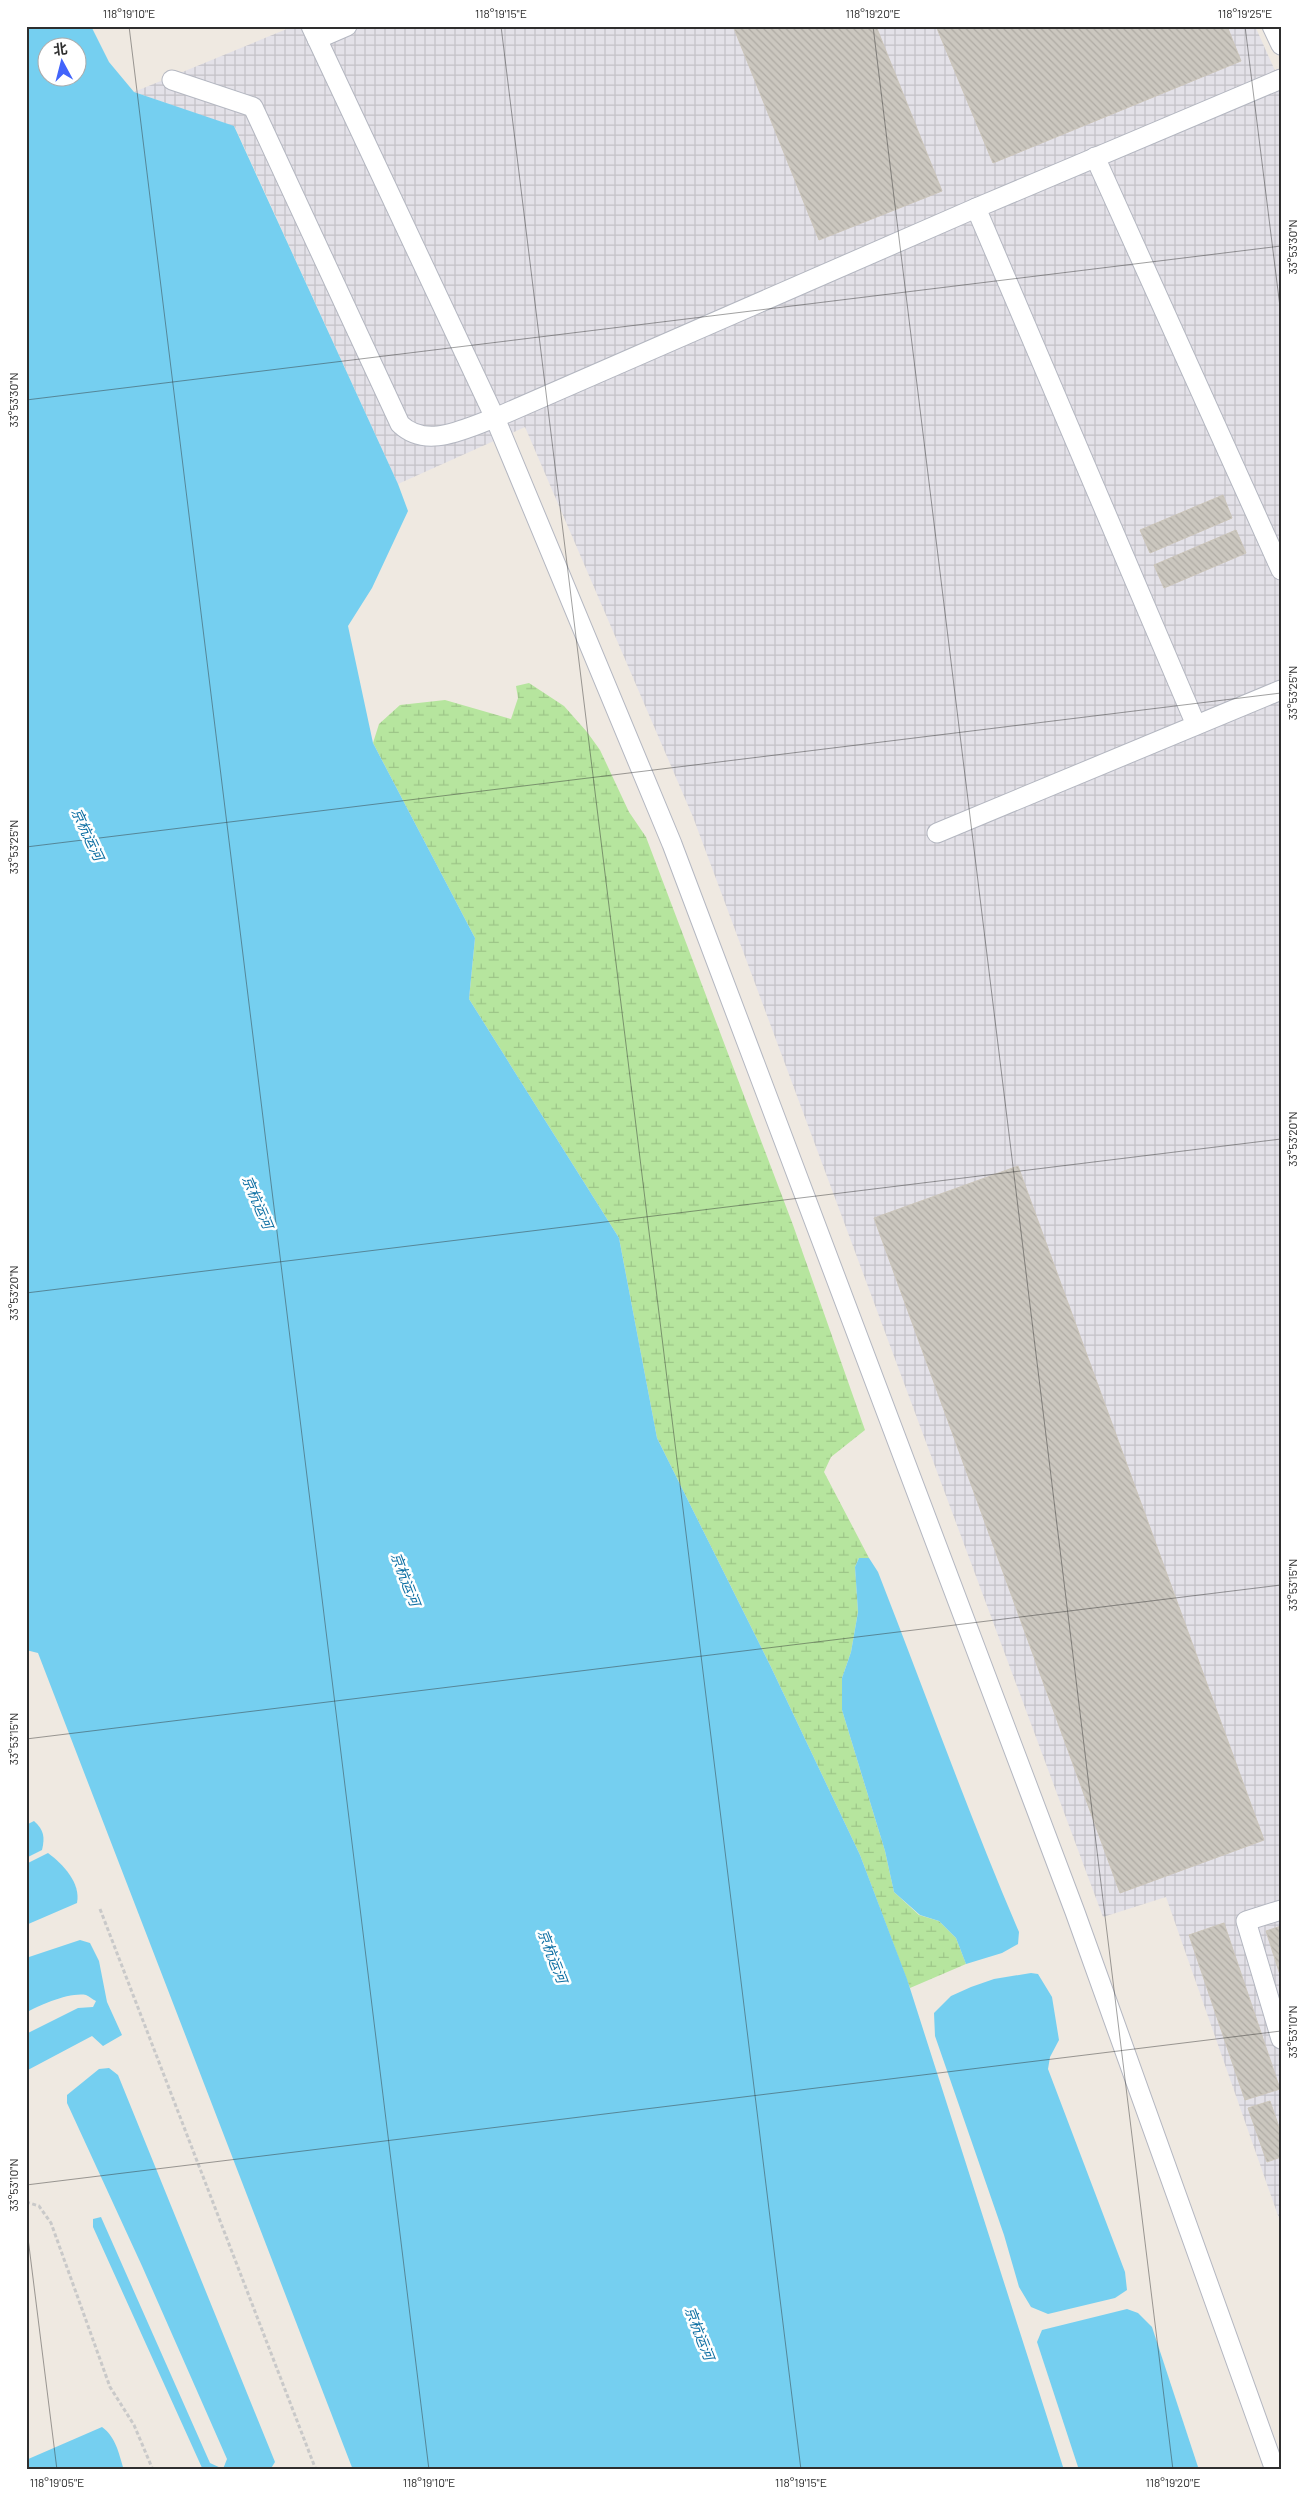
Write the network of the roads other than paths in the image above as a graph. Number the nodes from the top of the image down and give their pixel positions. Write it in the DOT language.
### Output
graph roads {
  1 [pos="347,26"];
  2 [pos="1272,26"];
  3 [pos="314,33"];
  4 [pos="1281,45"];
  5 [pos="1281,79"];
  6 [pos="172,80"];
  7 [pos="1096,157"];
  8 [pos="976,208"];
  9 [pos="495,418"];
  10 [pos="1281,570"];
  11 [pos="1281,690"];
  12 [pos="1196,725"];
  13 [pos="937,832"];
  14 [pos="1281,1910"];
  15 [pos="1281,2039"];
  16 [pos="1275,2470"];
  1 -- 3 [label="street"];
  2 -- 4 [label="street"];
  3 -- 9 [label="street"];
  5 -- 7 [label="street"];
  6 -- 9 [label="street"];
  7 -- 8 [label="street"];
  7 -- 10 [label="street"];
  8 -- 9 [label="street"];
  8 -- 12 [label="street"];
  9 -- 16 [label="street"];
  11 -- 12 [label="street"];
  12 -- 13 [label="street"];
  14 -- 15 [label="street"];
}
